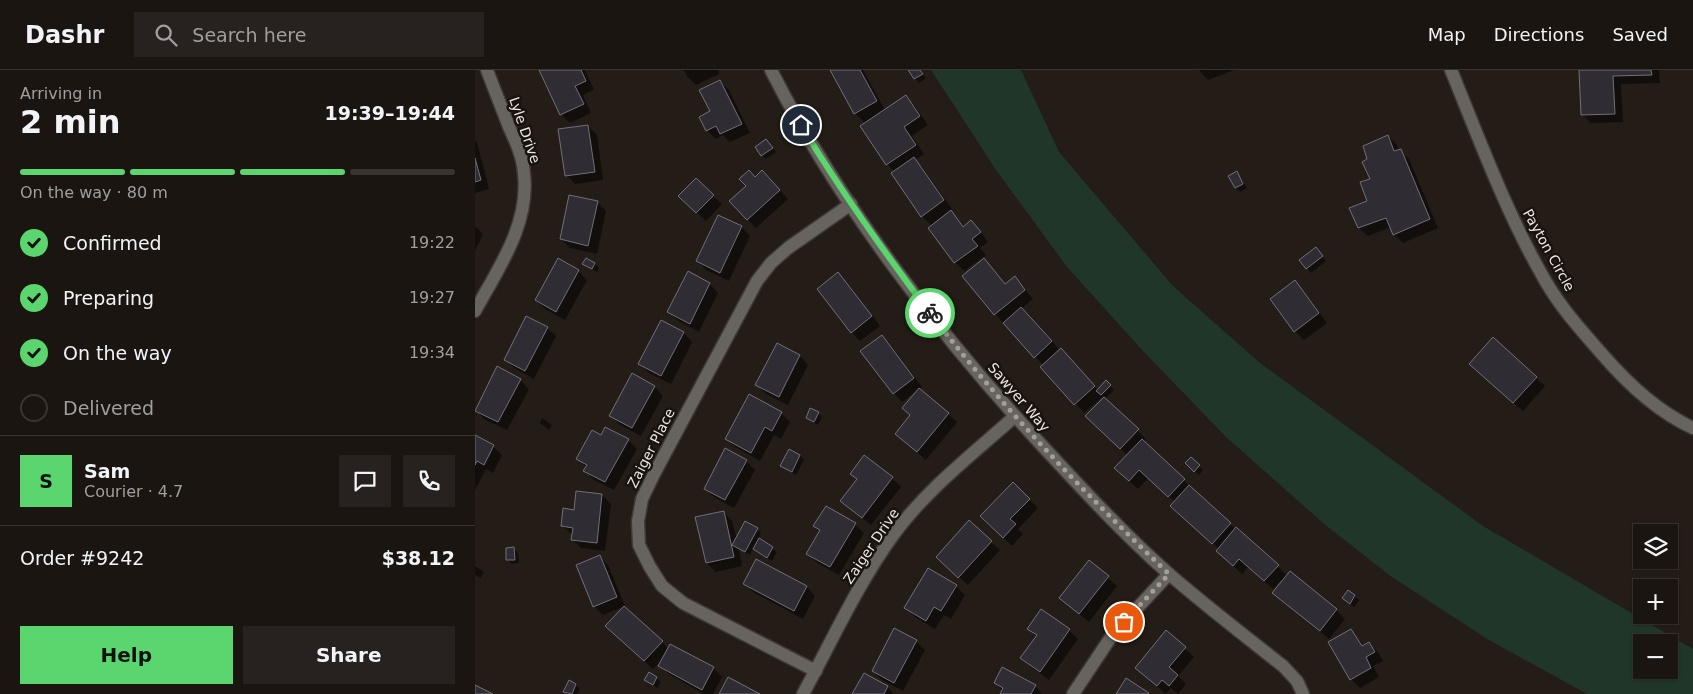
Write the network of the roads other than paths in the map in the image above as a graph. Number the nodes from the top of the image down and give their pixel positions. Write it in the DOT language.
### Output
graph roads {
  1 [pos="487,70"];
  2 [pos="771,70"];
  3 [pos="1451,70"];
  4 [pos="851,204"];
  5 [pos="475,311"];
  6 [pos="1014,417"];
  7 [pos="1693,428"];
  8 [pos="1169,574"];
  9 [pos="816,671"];
  10 [pos="803,694"];
  11 [pos="1073,694"];
  12 [pos="1303,694"];
  1 -- 5 [label="street, Lyle Drive"];
  2 -- 4 [label="street, Sawyer Way"];
  3 -- 7 [label="street, Payton Circle"];
  4 -- 6 [label="street, Sawyer Way"];
  4 -- 9 [label="street, Zaiger Place"];
  6 -- 8 [label="street, Sawyer Way"];
  6 -- 9 [label="street, Zaiger Drive"];
  8 -- 11 [label="street"];
  8 -- 12 [label="street, Sawyer Way"];
  9 -- 10 [label="street, Zaiger Drive"];
}
